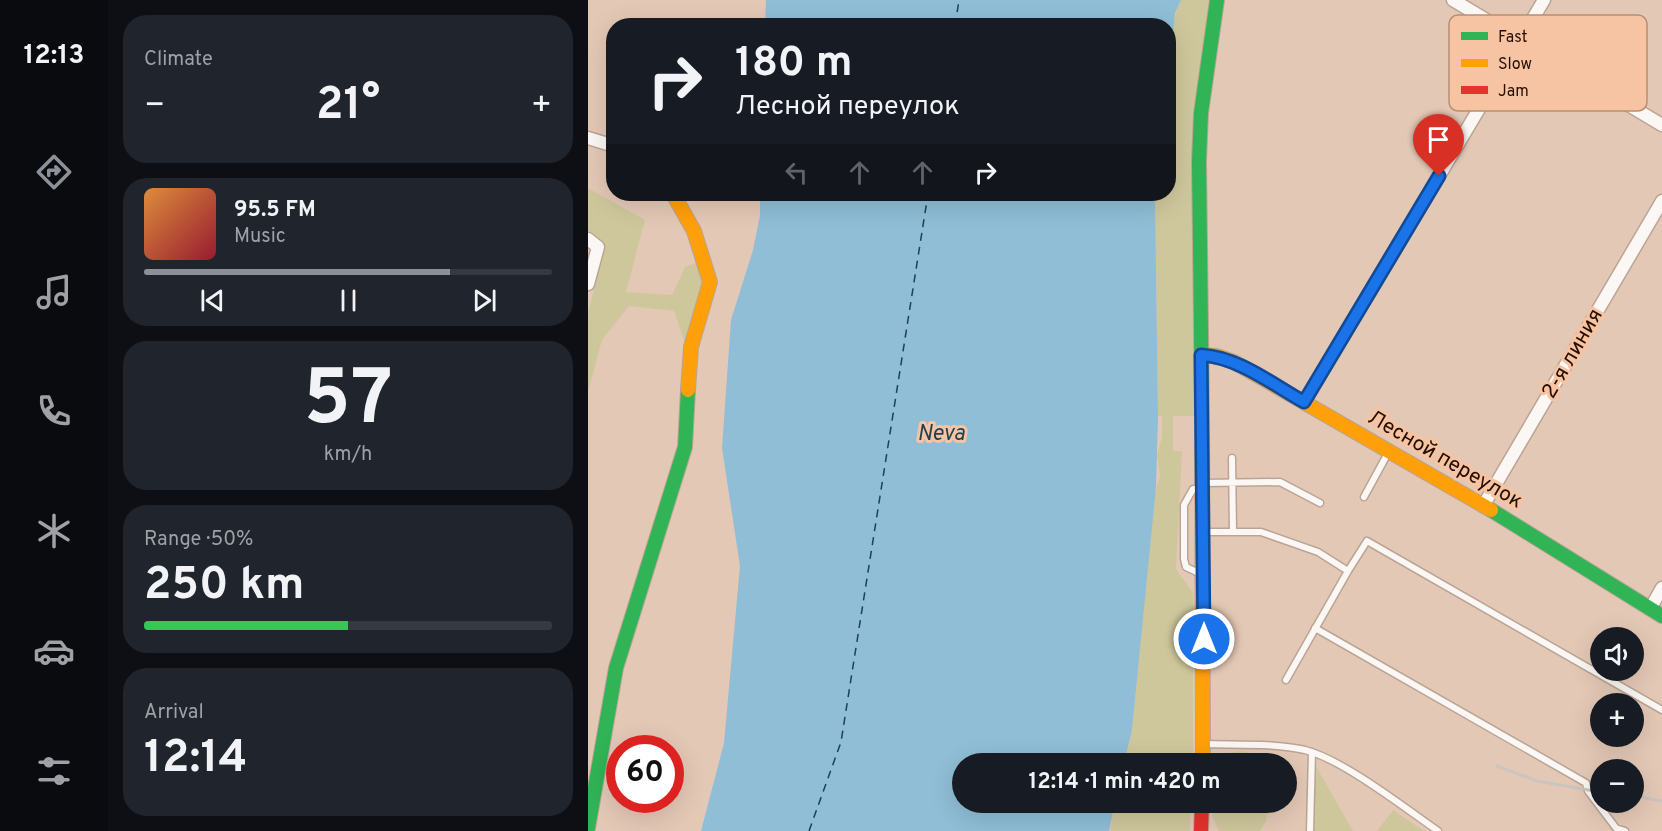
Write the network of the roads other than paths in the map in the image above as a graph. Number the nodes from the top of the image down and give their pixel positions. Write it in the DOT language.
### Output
graph roads {
  1 [pos="1217,0"];
  2 [pos="1454,0"];
  3 [pos="1544,0"];
  4 [pos="1479,15"];
  5 [pos="1535,15"];
  6 [pos="1478,111"];
  7 [pos="1639,111"];
  8 [pos="1662,125"];
  9 [pos="589,141"];
  10 [pos="606,144"];
  11 [pos="677,201"];
  12 [pos="1662,201"];
  13 [pos="588,239"];
  14 [pos="588,284"];
  15 [pos="1201,355"];
  16 [pos="1304,402"];
  17 [pos="1389,451"];
  18 [pos="1232,458"];
  19 [pos="1232,482"];
  20 [pos="1203,486"];
  21 [pos="1364,497"];
  22 [pos="1320,503"];
  23 [pos="1483,506"];
  24 [pos="1233,531"];
  25 [pos="1204,532"];
  26 [pos="1348,571"];
  27 [pos="1204,575"];
  28 [pos="1662,588"];
  29 [pos="1650,609"];
  30 [pos="1662,616"];
  31 [pos="1315,628"];
  32 [pos="1286,680"];
  33 [pos="1662,710"];
  34 [pos="1204,744"];
  35 [pos="1312,752"];
  36 [pos="1204,753"];
  37 [pos="1202,813"];
  38 [pos="588,828"];
  39 [pos="1201,831"];
  40 [pos="1310,831"];
  41 [pos="1438,831"];
  42 [pos="1625,831"];
  1 -- 15 [label="street"];
  2 -- 4 [label="street"];
  3 -- 5 [label="street"];
  6 -- 16 [label="street"];
  7 -- 8 [label="street"];
  9 -- 10 [label="street"];
  11 -- 38 [label="street"];
  12 -- 23 [label="street, 2-я линия"];
  13 -- 14 [label="street"];
  15 -- 16 [label="street, Лесной переулок"];
  15 -- 20 [label="street"];
  16 -- 17 [label="street, Лесной переулок"];
  17 -- 21 [label="lane"];
  17 -- 23 [label="street, Лесной переулок"];
  18 -- 19 [label="lane"];
  19 -- 20 [label="lane"];
  19 -- 22 [label="lane"];
  19 -- 24 [label="lane"];
  20 -- 25 [label="street"];
  20 -- 27 [label="lane"];
  23 -- 29 [label="street, Лесной переулок"];
  24 -- 25 [label="lane"];
  24 -- 26 [label="lane"];
  25 -- 27 [label="street"];
  26 -- 31 [label="lane"];
  26 -- 33 [label="lane"];
  27 -- 34 [label="street"];
  28 -- 29 [label="street"];
  29 -- 30 [label="street, Лесной переулок"];
  31 -- 32 [label="lane"];
  31 -- 42 [label="lane"];
  34 -- 35 [label="lane"];
  34 -- 36 [label="street"];
  35 -- 40 [label="lane"];
  35 -- 41 [label="lane"];
  37 -- 39 [label="street"];
}
